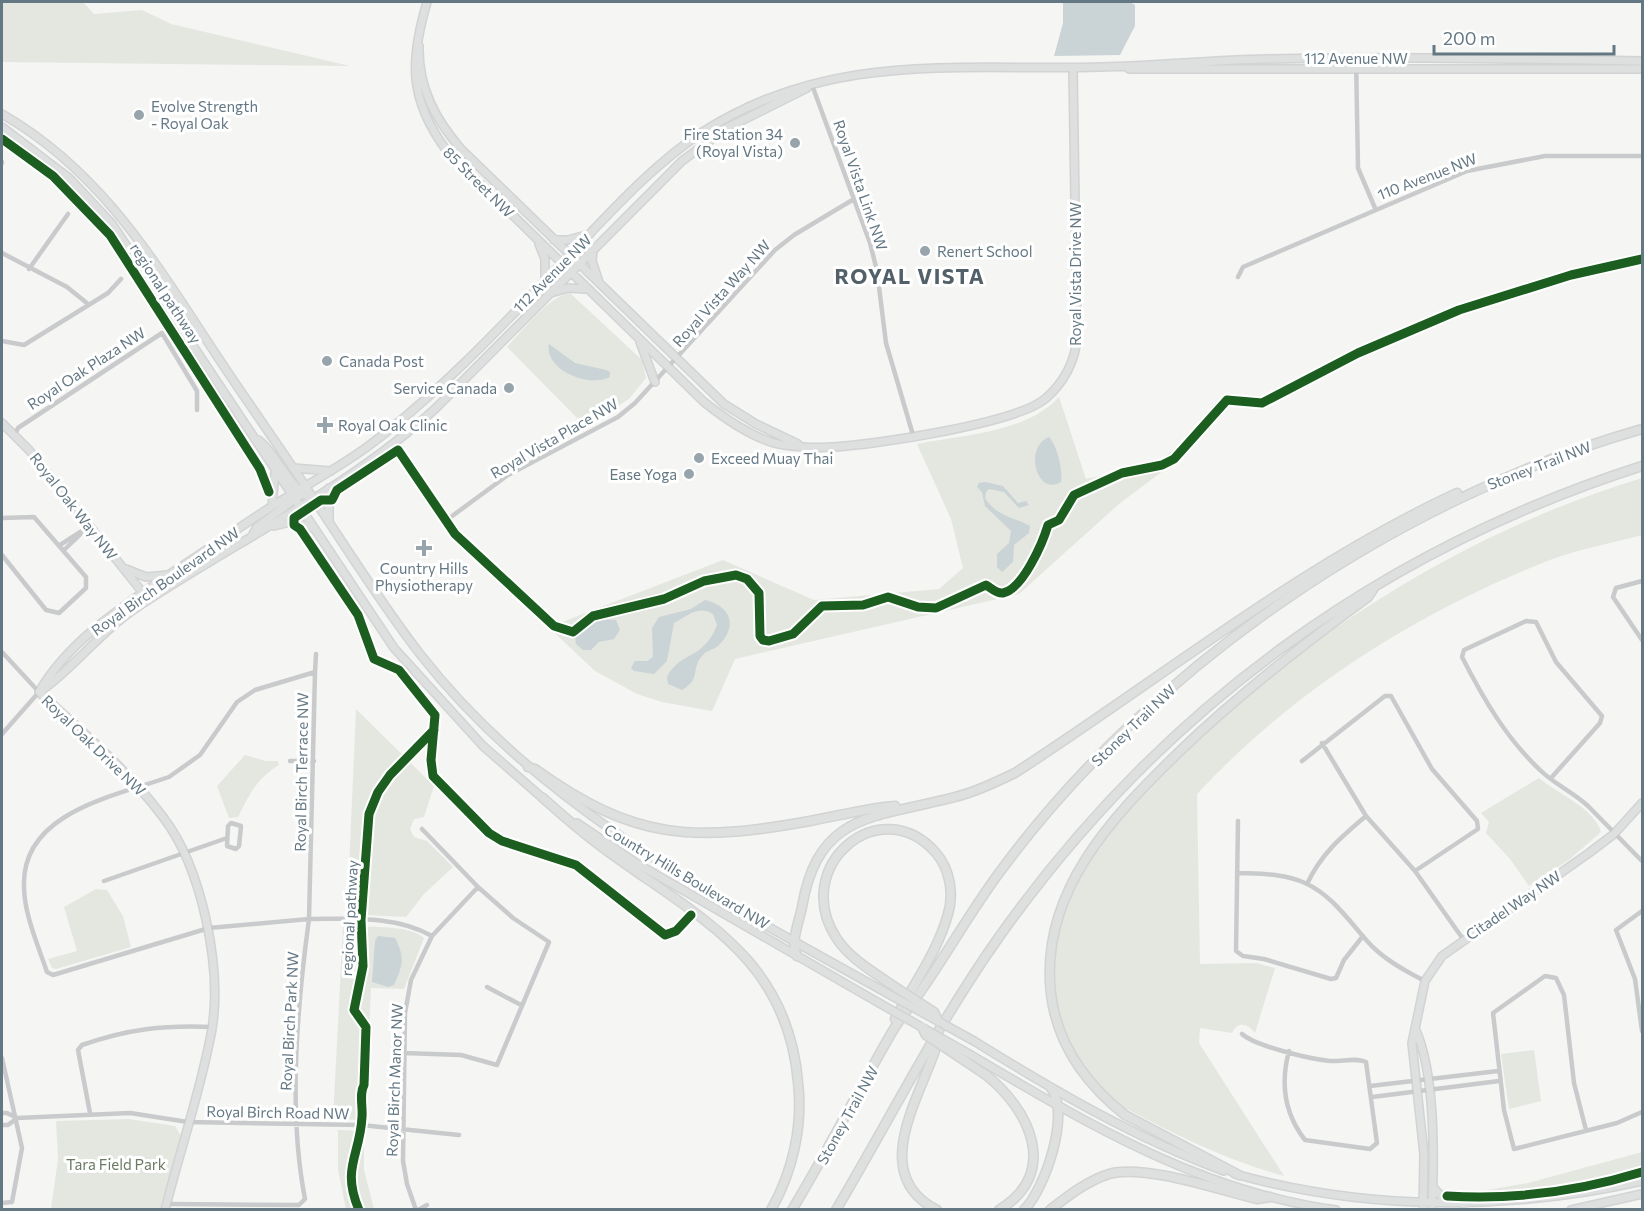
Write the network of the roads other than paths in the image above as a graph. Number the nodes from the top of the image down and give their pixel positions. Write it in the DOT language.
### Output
graph roads {
  1 [pos="427,2"];
  2 [pos="423,16"];
  3 [pos="1356,58"];
  4 [pos="1642,61"];
  5 [pos="1073,68"];
  6 [pos="1105,68"];
  7 [pos="1642,69"];
  8 [pos="1356,70"];
  9 [pos="813,85"];
  10 [pos="2,114"];
  11 [pos="2,127"];
  12 [pos="1642,156"];
  13 [pos="854,199"];
  14 [pos="1375,208"];
  15 [pos="68,214"];
  16 [pos="590,234"];
  17 [pos="554,240"];
  18 [pos="538,242"];
  19 [pos="593,248"];
  20 [pos="2,253"];
  21 [pos="570,255"];
  22 [pos="561,263"];
  23 [pos="579,263"];
  24 [pos="29,269"];
  25 [pos="570,272"];
  26 [pos="1238,277"];
  27 [pos="121,279"];
  28 [pos="544,279"];
  29 [pos="600,284"];
  30 [pos="587,289"];
  31 [pos="546,296"];
  32 [pos="88,304"];
  33 [pos="639,340"];
  34 [pos="2,341"];
  35 [pos="677,360"];
  36 [pos="668,368"];
  37 [pos="655,382"];
  38 [pos="197,410"];
  39 [pos="2,423"];
  40 [pos="1642,429"];
  41 [pos="15,434"];
  42 [pos="913,435"];
  43 [pos="256,439"];
  44 [pos="801,445"];
  45 [pos="1642,466"];
  46 [pos="293,468"];
  47 [pos="331,471"];
  48 [pos="275,472"];
  49 [pos="1514,472"];
  50 [pos="328,488"];
  51 [pos="303,490"];
  52 [pos="313,498"];
  53 [pos="295,501"];
  54 [pos="272,506"];
  55 [pos="2,518"];
  56 [pos="329,522"];
  57 [pos="444,522"];
  58 [pos="88,526"];
  59 [pos="313,529"];
  60 [pos="261,531"];
  61 [pos="251,537"];
  62 [pos="60,545"];
  63 [pos="64,550"];
  64 [pos="2,555"];
  65 [pos="121,566"];
  66 [pos="170,575"];
  67 [pos="1642,581"];
  68 [pos="1377,584"];
  69 [pos="143,593"];
  70 [pos="1642,640"];
  71 [pos="2,652"];
  72 [pos="316,654"];
  73 [pos="315,672"];
  74 [pos="39,692"];
  75 [pos="2,734"];
  76 [pos="1322,742"];
  77 [pos="290,761"];
  78 [pos="314,761"];
  79 [pos="1302,761"];
  80 [pos="528,767"];
  81 [pos="1551,778"];
  82 [pos="140,787"];
  83 [pos="543,798"];
  84 [pos="1642,803"];
  85 [pos="911,807"];
  86 [pos="1366,816"];
  87 [pos="1238,821"];
  88 [pos="422,829"];
  89 [pos="1614,834"];
  90 [pos="228,838"];
  91 [pos="183,852"];
  92 [pos="1642,861"];
  93 [pos="1415,871"];
  94 [pos="1237,873"];
  95 [pos="104,880"];
  96 [pos="1307,884"];
  97 [pos="478,887"];
  98 [pos="1642,911"];
  99 [pos="309,919"];
  100 [pos="209,928"];
  101 [pos="432,936"];
  102 [pos="1363,936"];
  103 [pos="1463,939"];
  104 [pos="794,941"];
  105 [pos="797,956"];
  106 [pos="1425,981"];
  107 [pos="487,987"];
  108 [pos="887,988"];
  109 [pos="1641,1001"];
  110 [pos="521,1005"];
  111 [pos="940,1024"];
  112 [pos="212,1027"];
  113 [pos="922,1027"];
  114 [pos="1415,1028"];
  115 [pos="894,1030"];
  116 [pos="1642,1031"];
  117 [pos="1242,1034"];
  118 [pos="1289,1051"];
  119 [pos="404,1053"];
  120 [pos="2,1058"];
  121 [pos="1498,1071"];
  122 [pos="1427,1079"];
  123 [pos="1415,1080"];
  124 [pos="1499,1081"];
  125 [pos="1370,1086"];
  126 [pos="1051,1088"];
  127 [pos="1428,1090"];
  128 [pos="1417,1091"];
  129 [pos="1372,1097"];
  130 [pos="1058,1106"];
  131 [pos="1642,1112"];
  132 [pos="2,1113"];
  133 [pos="90,1113"];
  134 [pos="16,1118"];
  135 [pos="189,1122"];
  136 [pos="298,1124"];
  137 [pos="2,1125"];
  138 [pos="403,1127"];
  139 [pos="1586,1130"];
  140 [pos="459,1135"];
  141 [pos="1239,1175"];
  142 [pos="1642,1181"];
  143 [pos="1433,1187"];
  144 [pos="1642,1194"];
  145 [pos="1270,1197"];
  146 [pos="2,1203"];
  147 [pos="427,1205"];
  148 [pos="1475,1206"];
  149 [pos="166,1207"];
  150 [pos="1423,1207"];
  151 [pos="1432,1208"];
  152 [pos="417,1209"];
  153 [pos="771,1209"];
  154 [pos="792,1209"];
  155 [pos="836,1209"];
  156 [pos="937,1209"];
  157 [pos="999,1209"];
  158 [pos="1024,1209"];
  159 [pos="1050,1209"];
  160 [pos="1336,1209"];
  161 [pos="1571,1209"];
  1 -- 2 [label="street, 85 Street NW"];
  2 -- 17 [label="street, 85 Street NW"];
  2 -- 18 [label="street, 85 Street NW"];
  3 -- 4 [label="street, 112 Avenue NW"];
  3 -- 6 [label="street, 112 Avenue NW"];
  3 -- 8 [label="street"];
  5 -- 6 [label="street, 112 Avenue NW"];
  5 -- 9 [label="street, 112 Avenue NW"];
  5 -- 42 [label="street, Royal Vista Drive NW"];
  6 -- 8 [label="street, 112 Avenue NW"];
  7 -- 8 [label="street, 112 Avenue NW"];
  8 -- 14 [label="street"];
  9 -- 13 [label="street, Royal Vista Link NW"];
  9 -- 16 [label="street, 112 Avenue NW"];
  9 -- 19 [label="street, 112 Avenue NW"];
  10 -- 46 [label="street, Country Hills Boulevard NW"];
  11 -- 43 [label="street, Country Hills Boulevard NW"];
  12 -- 14 [label="street, 110 Avenue NW"];
  13 -- 35 [label="street, Royal Vista Way NW"];
  13 -- 42 [label="street, Royal Vista Link NW"];
  14 -- 26 [label="street, 110 Avenue NW"];
  15 -- 24 [label="street"];
  16 -- 17 [label="street"];
  16 -- 21 [label="street, 112 Avenue NW"];
  17 -- 21 [label="street, 85 Street NW"];
  18 -- 22 [label="street, 85 Street NW"];
  18 -- 28 [label="street"];
  19 -- 23 [label="street, 112 Avenue NW"];
  19 -- 29 [label="street"];
  20 -- 24 [label="street"];
  21 -- 22 [label="street, 112 Avenue NW"];
  21 -- 23 [label="street, Royal Vista Drive NW"];
  22 -- 25 [label="street, Royal Vista Drive NW"];
  22 -- 28 [label="street, 112 Avenue NW"];
  23 -- 25 [label="street, 112 Avenue NW"];
  23 -- 29 [label="street, Royal Vista Drive NW"];
  24 -- 32 [label="street"];
  25 -- 30 [label="street, Royal Vista Drive NW"];
  25 -- 31 [label="street, 112 Avenue NW"];
  27 -- 32 [label="street"];
  28 -- 47 [label="street, 112 Avenue NW"];
  29 -- 35 [label="street, Royal Vista Drive NW"];
  30 -- 31 [label="street"];
  30 -- 33 [label="street, Royal Vista Drive NW"];
  31 -- 50 [label="street, 112 Avenue NW"];
  32 -- 34 [label="street"];
  33 -- 36 [label="street, Royal Vista Drive NW"];
  33 -- 37 [label="street"];
  35 -- 36 [label="street, Royal Vista Way NW"];
  35 -- 44 [label="street, Royal Vista Drive NW"];
  36 -- 37 [label="street, Royal Vista Place NW"];
  36 -- 44 [label="street, Royal Vista Drive NW"];
  37 -- 57 [label="street, Royal Vista Place NW"];
  38 -- 41 [label="street, Royal Oak Plaza NW"];
  39 -- 41 [label="street, Royal Oak Way NW"];
  40 -- 49 [label="highway, Stoney Trail NW"];
  41 -- 58 [label="street, Royal Oak Way NW"];
  42 -- 44 [label="street, Royal Vista Drive NW"];
  43 -- 48 [label="street, Country Hills Boulevard NW"];
  43 -- 51 [label="street"];
  45 -- 68 [label="highway"];
  46 -- 47 [label="street"];
  46 -- 51 [label="street, Country Hills Boulevard NW"];
  47 -- 51 [label="street, 112 Avenue NW"];
  48 -- 53 [label="street, Country Hills Boulevard NW"];
  48 -- 54 [label="street"];
  49 -- 85 [label="highway"];
  49 -- 115 [label="highway, Stoney Trail NW"];
  50 -- 52 [label="street, 112 Avenue NW"];
  50 -- 56 [label="street"];
  51 -- 52 [label="street, Country Hills Boulevard NW"];
  51 -- 53 [label="street, Royal Birch Boulevard NW"];
  52 -- 53 [label="street, Royal Birch Boulevard NW"];
  52 -- 56 [label="street, Country Hills Boulevard NW"];
  53 -- 54 [label="street, Royal Birch Boulevard NW"];
  53 -- 59 [label="street, Country Hills Boulevard NW"];
  53 -- 60 [label="street, Royal Birch Boulevard NW"];
  53 -- 61 [label="street"];
  54 -- 66 [label="street, Royal Birch Boulevard NW"];
  55 -- 62 [label="street"];
  56 -- 80 [label="street, Country Hills Boulevard NW"];
  58 -- 62 [label="street"];
  58 -- 63 [label="street"];
  58 -- 65 [label="street, Royal Oak Way NW"];
  59 -- 60 [label="street"];
  59 -- 83 [label="street, Country Hills Boulevard NW"];
  60 -- 61 [label="street, Royal Birch Boulevard NW"];
  61 -- 74 [label="street, Royal Birch Boulevard NW"];
  62 -- 63 [label="street"];
  63 -- 64 [label="street"];
  65 -- 66 [label="street"];
  65 -- 69 [label="street, Royal Oak Way NW"];
  66 -- 69 [label="street, Royal Birch Boulevard NW"];
  67 -- 70 [label="street"];
  68 -- 111 [label="highway"];
  68 -- 141 [label="highway"];
  69 -- 74 [label="street, Royal Birch Boulevard NW"];
  71 -- 74 [label="street"];
  72 -- 73 [label="street"];
  73 -- 78 [label="street, Royal Birch Terrace NW"];
  73 -- 82 [label="street, Royal Birch Terrace NW"];
  74 -- 75 [label="street, Royal Birch Boulevard NW"];
  74 -- 82 [label="street, Royal Oak Drive NW"];
  76 -- 79 [label="street"];
  76 -- 86 [label="street"];
  76 -- 93 [label="street"];
  77 -- 78 [label="street"];
  78 -- 99 [label="street, Royal Birch Terrace NW"];
  80 -- 85 [label="highway"];
  80 -- 104 [label="street, Country Hills Boulevard NW"];
  81 -- 81 [label="street"];
  81 -- 89 [label="street"];
  82 -- 91 [label="street, Royal Oak Drive NW"];
  82 -- 100 [label="street, Royal Birch Terrace NW"];
  83 -- 105 [label="street, Country Hills Boulevard NW"];
  83 -- 153 [label="highway"];
  84 -- 89 [label="street, Citadel Way NW"];
  85 -- 104 [label="highway"];
  86 -- 93 [label="street"];
  86 -- 96 [label="street"];
  87 -- 94 [label="street"];
  88 -- 97 [label="street"];
  89 -- 92 [label="street"];
  89 -- 103 [label="street, Citadel Way NW"];
  90 -- 90 [label="street"];
  90 -- 91 [label="street"];
  91 -- 95 [label="street"];
  91 -- 100 [label="street, Royal Oak Drive NW"];
  93 -- 103 [label="street"];
  94 -- 96 [label="street"];
  94 -- 102 [label="street"];
  96 -- 102 [label="street"];
  97 -- 101 [label="street, Royal Birch Manor NW"];
  97 -- 110 [label="street"];
  98 -- 109 [label="street"];
  99 -- 100 [label="street"];
  99 -- 101 [label="street"];
  99 -- 136 [label="street, Royal Birch Park NW"];
  100 -- 112 [label="street, Royal Oak Drive NW"];
  101 -- 119 [label="street, Royal Birch Manor NW"];
  102 -- 106 [label="street"];
  103 -- 106 [label="street, Citadel Way NW"];
  104 -- 105 [label="highway"];
  104 -- 108 [label="street, Country Hills Boulevard NW"];
  105 -- 113 [label="street, Country Hills Boulevard NW, bridge"];
  106 -- 114 [label="street, Citadel Way NW"];
  107 -- 110 [label="street"];
  108 -- 111 [label="highway, bridge"];
  108 -- 115 [label="highway"];
  109 -- 116 [label="street"];
  110 -- 119 [label="street"];
  111 -- 126 [label="street, bridge"];
  111 -- 155 [label="highway"];
  111 -- 156 [label="highway"];
  112 -- 133 [label="street"];
  112 -- 135 [label="street, Royal Oak Drive NW"];
  113 -- 130 [label="street, Country Hills Boulevard NW, bridge"];
  113 -- 157 [label="highway, bridge"];
  114 -- 122 [label="street, Citadel Way NW"];
  114 -- 123 [label="street, Citadel Way NW"];
  115 -- 154 [label="highway, Stoney Trail NW"];
  117 -- 118 [label="street"];
  118 -- 125 [label="street"];
  118 -- 129 [label="street"];
  119 -- 138 [label="street, Royal Birch Manor NW"];
  120 -- 134 [label="street"];
  121 -- 122 [label="street"];
  121 -- 124 [label="street"];
  121 -- 139 [label="street"];
  122 -- 123 [label="street"];
  122 -- 127 [label="street, Citadel Way NW"];
  123 -- 125 [label="street"];
  123 -- 128 [label="street, Citadel Way NW"];
  124 -- 127 [label="street"];
  124 -- 139 [label="street"];
  125 -- 129 [label="street"];
  126 -- 130 [label="highway"];
  126 -- 141 [label="street"];
  127 -- 128 [label="street"];
  127 -- 143 [label="street, Citadel Way NW"];
  128 -- 129 [label="street"];
  128 -- 150 [label="street, Citadel Way NW"];
  130 -- 145 [label="street, Country Hills Boulevard NW"];
  130 -- 158 [label="highway"];
  131 -- 139 [label="street"];
  132 -- 134 [label="street"];
  133 -- 134 [label="street, Royal Birch Road NW"];
  133 -- 135 [label="street, Royal Birch Road NW"];
  134 -- 137 [label="street"];
  134 -- 146 [label="street"];
  135 -- 136 [label="street, Royal Birch Road NW"];
  135 -- 149 [label="street, Royal Oak Drive NW"];
  136 -- 138 [label="street, Royal Birch Road NW"];
  136 -- 149 [label="street, Royal Birch Park NW"];
  138 -- 140 [label="street, Royal Birch Road NW"];
  138 -- 152 [label="street, Royal Birch Manor NW"];
  141 -- 150 [label="street"];
  142 -- 148 [label="street"];
  143 -- 148 [label="street"];
  143 -- 151 [label="street, Citadel Way NW"];
  144 -- 161 [label="street"];
  145 -- 159 [label="highway"];
  145 -- 160 [label="street, Country Hills Boulevard NW"];
  147 -- 152 [label="street"];
  148 -- 151 [label="street"];
  150 -- 151 [label="street"];
}
